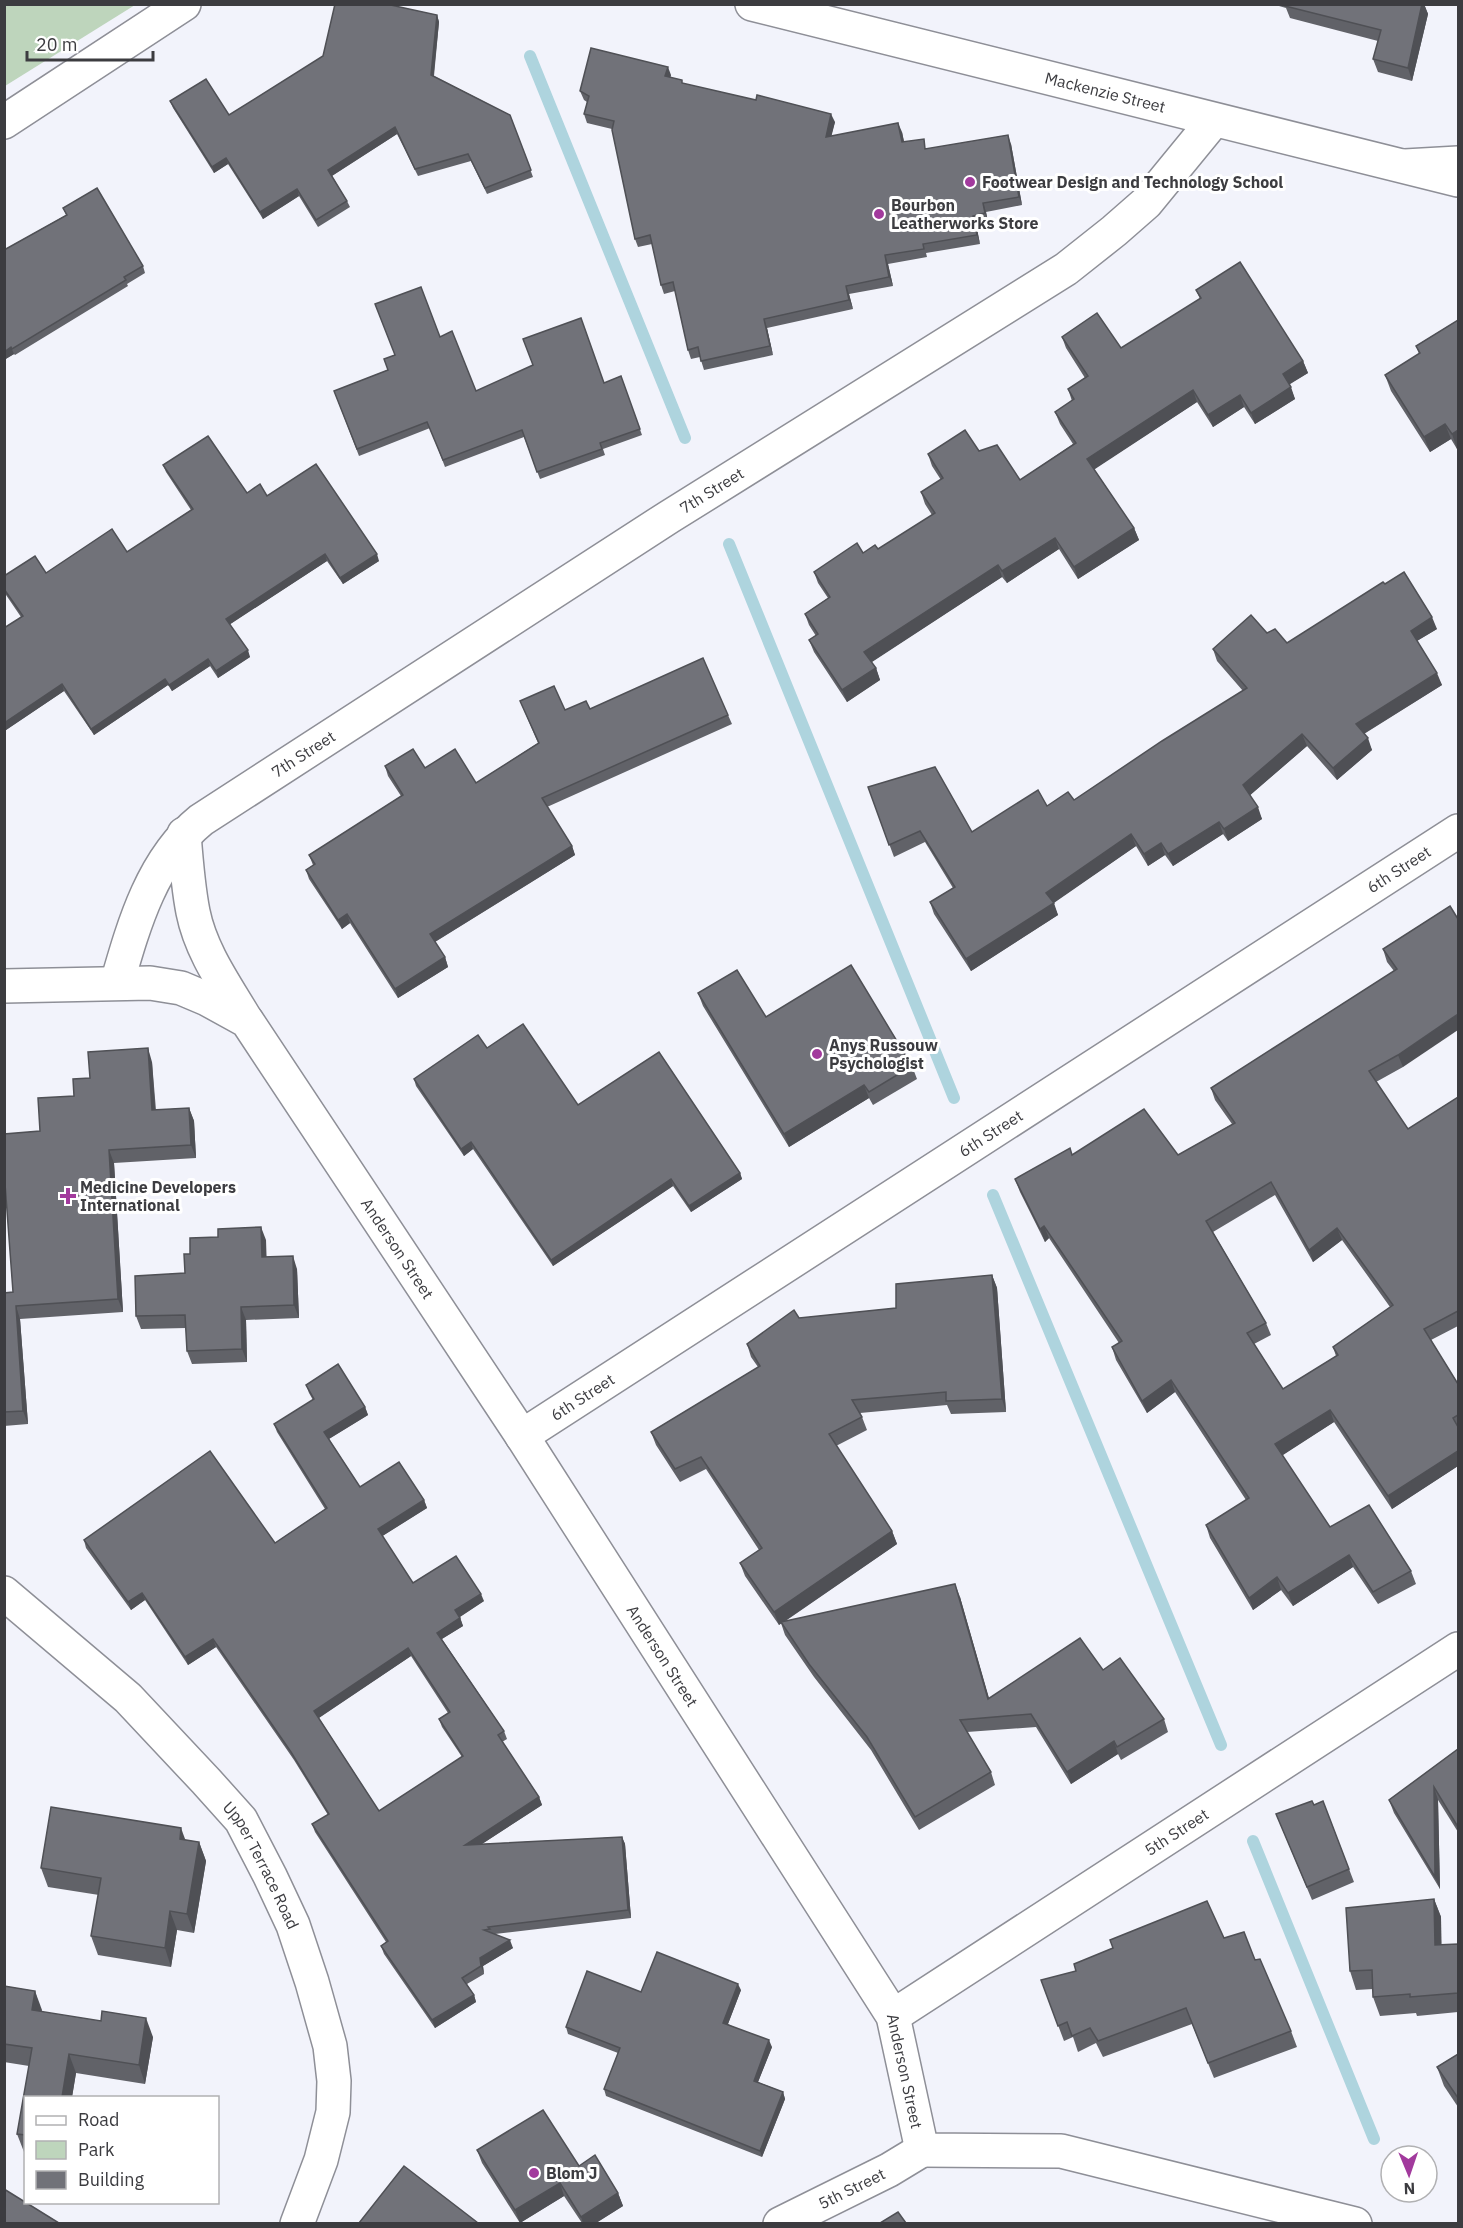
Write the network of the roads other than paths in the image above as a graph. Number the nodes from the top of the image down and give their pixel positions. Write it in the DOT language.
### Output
graph roads {
  1 [pos="184,4"];
  2 [pos="752,4"];
  3 [pos="1214,120"];
  4 [pos="4,122"];
  5 [pos="1458,163"];
  6 [pos="1405,166"];
  7 [pos="1458,180"];
  8 [pos="1458,831"];
  9 [pos="184,834"];
  10 [pos="117,983"];
  11 [pos="4,986"];
  12 [pos="247,1022"];
  13 [pos="522,1436"];
  14 [pos="4,1593"];
  15 [pos="1458,1649"];
  16 [pos="893,2016"];
  17 [pos="922,2150"];
  18 [pos="297,2223"];
  19 [pos="780,2223"];
  20 [pos="1355,2223"];
  1 -- 4 [label="street"];
  2 -- 3 [label="street, Mackenzie Street"];
  3 -- 6 [label="street, Mackenzie Street"];
  3 -- 9 [label="street, 7th Street"];
  5 -- 6 [label="street"];
  6 -- 7 [label="street, Mackenzie Street"];
  8 -- 13 [label="street, 6th Street"];
  9 -- 10 [label="street, 7th Street"];
  9 -- 12 [label="street"];
  10 -- 11 [label="street, Anderson Street"];
  10 -- 12 [label="street, Anderson Street"];
  12 -- 13 [label="street, Anderson Street"];
  13 -- 16 [label="street, Anderson Street"];
  14 -- 18 [label="street, Upper Terrace Road"];
  15 -- 16 [label="street, 5th Street"];
  16 -- 17 [label="street, Anderson Street"];
  17 -- 19 [label="street, 5th Street"];
  17 -- 20 [label="street, Anderson Street"];
}
